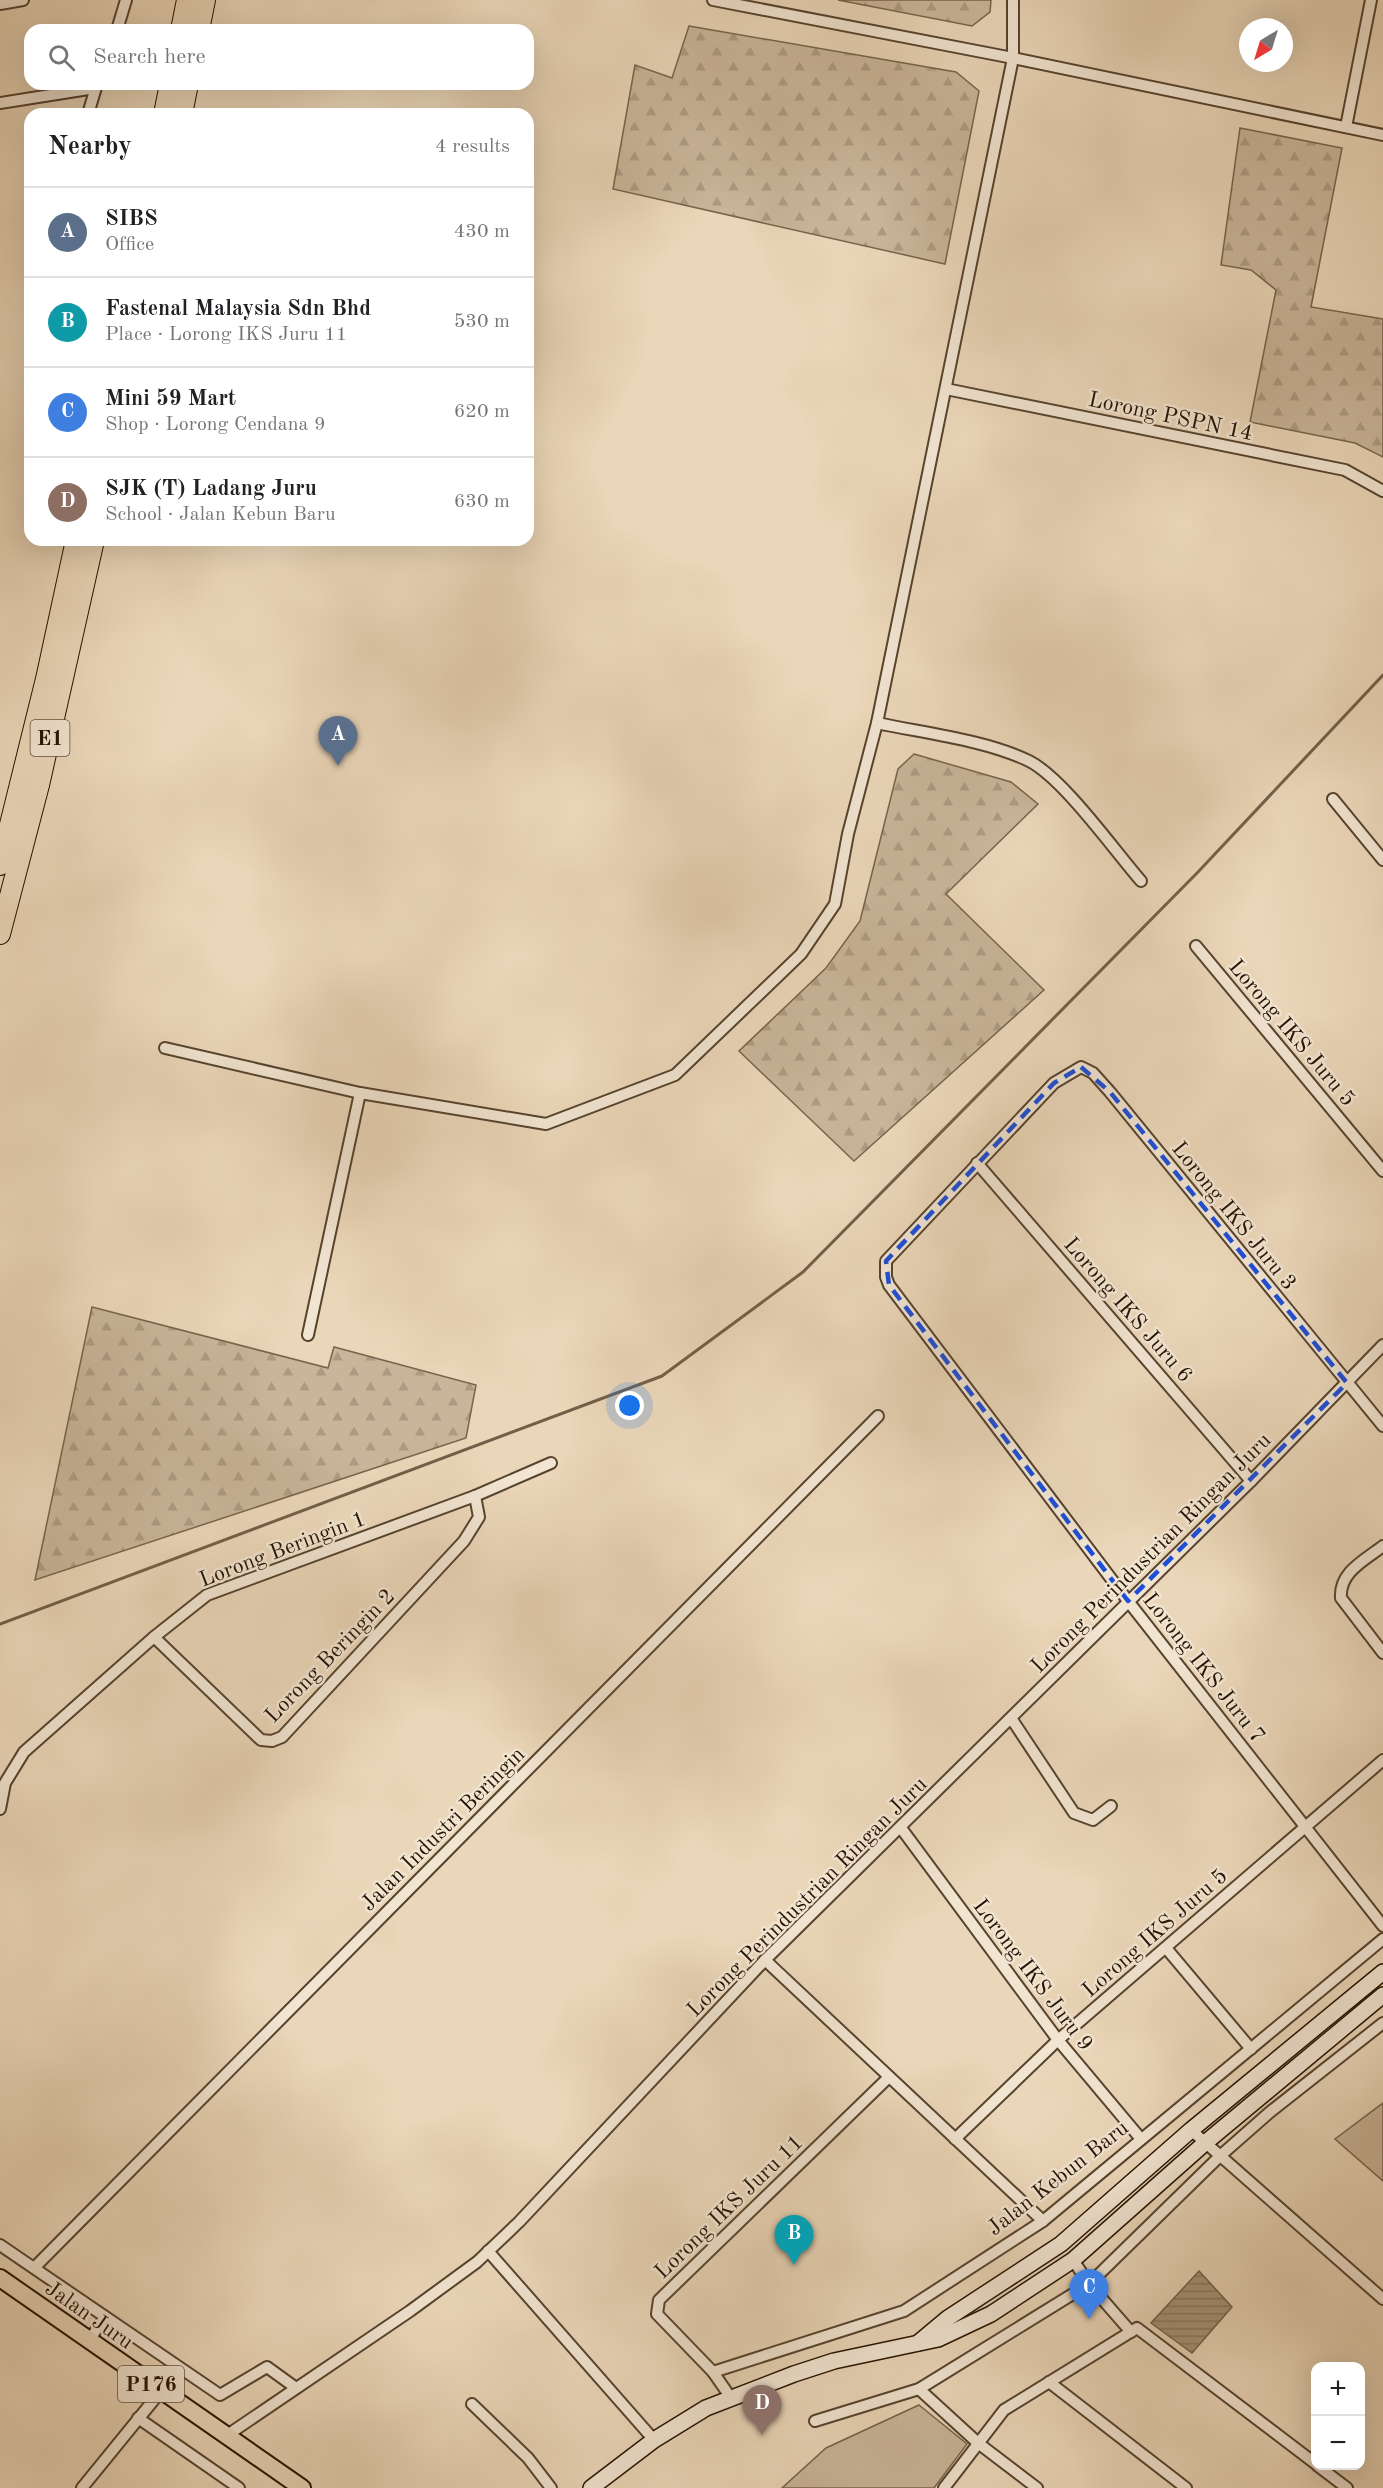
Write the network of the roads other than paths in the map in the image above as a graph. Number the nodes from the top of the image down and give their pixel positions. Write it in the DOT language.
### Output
graph roads {
  1 [pos="23,0"];
  2 [pos="126,0"];
  3 [pos="187,0"];
  4 [pos="205,0"];
  5 [pos="713,0"];
  6 [pos="1013,0"];
  7 [pos="1371,0"];
  8 [pos="0,4"];
  9 [pos="119,24"];
  10 [pos="182,24"];
  11 [pos="199,24"];
  12 [pos="1013,58"];
  13 [pos="73,90"];
  14 [pos="95,90"];
  15 [pos="169,90"];
  16 [pos="187,90"];
  17 [pos="0,103"];
  18 [pos="90,108"];
  19 [pos="165,108"];
  20 [pos="183,108"];
  21 [pos="1346,128"];
  22 [pos="1383,135"];
  23 [pos="946,389"];
  24 [pos="1383,491"];
  25 [pos="75,546"];
  26 [pos="93,546"];
  27 [pos="878,723"];
  28 [pos="1333,799"];
  29 [pos="1383,860"];
  30 [pos="0,865"];
  31 [pos="1141,881"];
  32 [pos="0,934"];
  33 [pos="1196,946"];
  34 [pos="165,1048"];
  35 [pos="360,1093"];
  36 [pos="977,1163"];
  37 [pos="1383,1171"];
  38 [pos="308,1335"];
  39 [pos="1383,1346"];
  40 [pos="1347,1383"];
  41 [pos="878,1416"];
  42 [pos="1383,1426"];
  43 [pos="551,1463"];
  44 [pos="1251,1481"];
  45 [pos="475,1496"];
  46 [pos="1383,1546"];
  47 [pos="1128,1601"];
  48 [pos="154,1637"];
  49 [pos="1383,1653"];
  50 [pos="1011,1718"];
  51 [pos="1383,1760"];
  52 [pos="1111,1806"];
  53 [pos="0,1809"];
  54 [pos="1305,1825"];
  55 [pos="901,1828"];
  56 [pos="1383,1926"];
  57 [pos="1383,1939"];
  58 [pos="1166,1948"];
  59 [pos="765,1960"];
  60 [pos="1383,1972"];
  61 [pos="1383,1995"];
  62 [pos="1383,2023"];
  63 [pos="1058,2040"];
  64 [pos="1251,2049"];
  65 [pos="889,2077"];
  66 [pos="1191,2130"];
  67 [pos="955,2139"];
  68 [pos="1141,2139"];
  69 [pos="1205,2143"];
  70 [pos="1220,2156"];
  71 [pos="1043,2222"];
  72 [pos="0,2245"];
  73 [pos="488,2251"];
  74 [pos="1073,2260"];
  75 [pos="34,2268"];
  76 [pos="0,2278"];
  77 [pos="1089,2284"];
  78 [pos="1383,2299"];
  79 [pos="105,2317"];
  80 [pos="1134,2330"];
  81 [pos="88,2342"];
  82 [pos="918,2343"];
  83 [pos="713,2372"];
  84 [pos="1049,2382"];
  85 [pos="296,2388"];
  86 [pos="919,2389"];
  87 [pos="161,2391"];
  88 [pos="731,2398"];
  89 [pos="472,2404"];
  90 [pos="138,2418"];
  91 [pos="815,2421"];
  92 [pos="226,2436"];
  93 [pos="654,2440"];
  94 [pos="978,2443"];
  95 [pos="1311,2461"];
  96 [pos="1323,2470"];
  97 [pos="82,2488"];
  98 [pos="239,2488"];
  99 [pos="302,2488"];
  100 [pos="551,2488"];
  101 [pos="591,2488"];
  102 [pos="944,2488"];
  103 [pos="1037,2488"];
  104 [pos="1186,2488"];
  105 [pos="1347,2488"];
  1 -- 8 [label="street"];
  2 -- 9 [label="street"];
  3 -- 10 [label="highway"];
  4 -- 11 [label="highway"];
  5 -- 12 [label="street"];
  6 -- 12 [label="street"];
  7 -- 21 [label="street"];
  12 -- 21 [label="street"];
  12 -- 23 [label="street"];
  13 -- 17 [label="street"];
  14 -- 18 [label="street"];
  15 -- 19 [label="highway"];
  16 -- 20 [label="highway"];
  21 -- 22 [label="street"];
  23 -- 24 [label="street, Lorong PSPN 14"];
  23 -- 27 [label="street"];
  25 -- 30 [label="highway, E1"];
  26 -- 32 [label="highway, E1"];
  27 -- 31 [label="street"];
  27 -- 35 [label="street"];
  28 -- 29 [label="street"];
  33 -- 37 [label="street, Lorong IKS Juru 5"];
  34 -- 35 [label="street"];
  35 -- 38 [label="street"];
  36 -- 40 [label="street, Lorong IKS Juru 3"];
  36 -- 44 [label="street, Lorong IKS Juru 6"];
  36 -- 47 [label="street, Lorong IKS Juru 7"];
  39 -- 40 [label="street, Lorong Perindustrian Ringan Juru"];
  40 -- 42 [label="street, Lorong IKS Juru 3"];
  40 -- 44 [label="street, Lorong Perindustrian Ringan Juru"];
  41 -- 75 [label="street, Jalan Industri Beringin"];
  43 -- 45 [label="street, Lorong Beringin 1"];
  44 -- 47 [label="street, Lorong Perindustrian Ringan Juru"];
  45 -- 48 [label="street, Lorong Beringin 1"];
  45 -- 48 [label="street, Lorong Beringin 2"];
  46 -- 49 [label="street"];
  47 -- 50 [label="street, Lorong Perindustrian Ringan Juru"];
  47 -- 54 [label="street, Lorong IKS Juru 7"];
  48 -- 53 [label="street, Lorong Beringin 1"];
  50 -- 52 [label="street"];
  50 -- 55 [label="street, Lorong Perindustrian Ringan Juru"];
  51 -- 54 [label="street, Lorong IKS Juru 5"];
  54 -- 56 [label="street, Lorong IKS Juru 7"];
  54 -- 58 [label="street, Lorong IKS Juru 5"];
  55 -- 59 [label="street, Lorong Perindustrian Ringan Juru"];
  55 -- 63 [label="street, Lorong IKS Juru 9"];
  57 -- 64 [label="street, Jalan Kebun Baru"];
  58 -- 63 [label="street, Lorong IKS Juru 5"];
  58 -- 64 [label="street"];
  59 -- 65 [label="street"];
  59 -- 73 [label="street, Lorong Perindustrian Ringan Juru"];
  60 -- 66 [label="street"];
  61 -- 69 [label="street"];
  62 -- 70 [label="street"];
  63 -- 67 [label="street, Lorong IKS Juru 5"];
  63 -- 68 [label="street, Lorong IKS Juru 9"];
  64 -- 68 [label="street, Jalan Kebun Baru"];
  65 -- 67 [label="street"];
  65 -- 83 [label="street, Lorong IKS Juru 11"];
  66 -- 69 [label="street"];
  66 -- 82 [label="street"];
  67 -- 71 [label="street"];
  68 -- 71 [label="street, Jalan Kebun Baru"];
  69 -- 70 [label="street"];
  69 -- 74 [label="street"];
  70 -- 77 [label="street"];
  70 -- 78 [label="street"];
  71 -- 83 [label="street, Jalan Kebun Baru"];
  72 -- 75 [label="street, Jalan Juru"];
  73 -- 85 [label="street, Lorong Perindustrian Ringan Juru"];
  73 -- 93 [label="street"];
  74 -- 77 [label="street"];
  74 -- 82 [label="street"];
  75 -- 79 [label="street, Jalan Juru"];
  76 -- 81 [label="main road, Jalan Juru / P176"];
  77 -- 80 [label="street"];
  77 -- 86 [label="street"];
  79 -- 81 [label="street"];
  79 -- 85 [label="street, Jalan Juru"];
  80 -- 84 [label="street"];
  80 -- 95 [label="street"];
  81 -- 87 [label="main road, Jalan Juru / P176"];
  82 -- 88 [label="street"];
  83 -- 88 [label="street, Lorong IKS Juru 11"];
  84 -- 94 [label="street"];
  84 -- 104 [label="street"];
  85 -- 92 [label="street, Lorong Perindustrian Ringan Juru"];
  86 -- 91 [label="street"];
  86 -- 94 [label="street"];
  87 -- 90 [label="street"];
  87 -- 92 [label="main road, Jalan Juru / P176"];
  88 -- 93 [label="street"];
  89 -- 100 [label="street"];
  90 -- 97 [label="street"];
  90 -- 98 [label="street"];
  92 -- 99 [label="main road, Jalan Juru / P176"];
  93 -- 101 [label="street"];
  94 -- 102 [label="street"];
  94 -- 103 [label="street"];
  96 -- 105 [label="street"];
}
